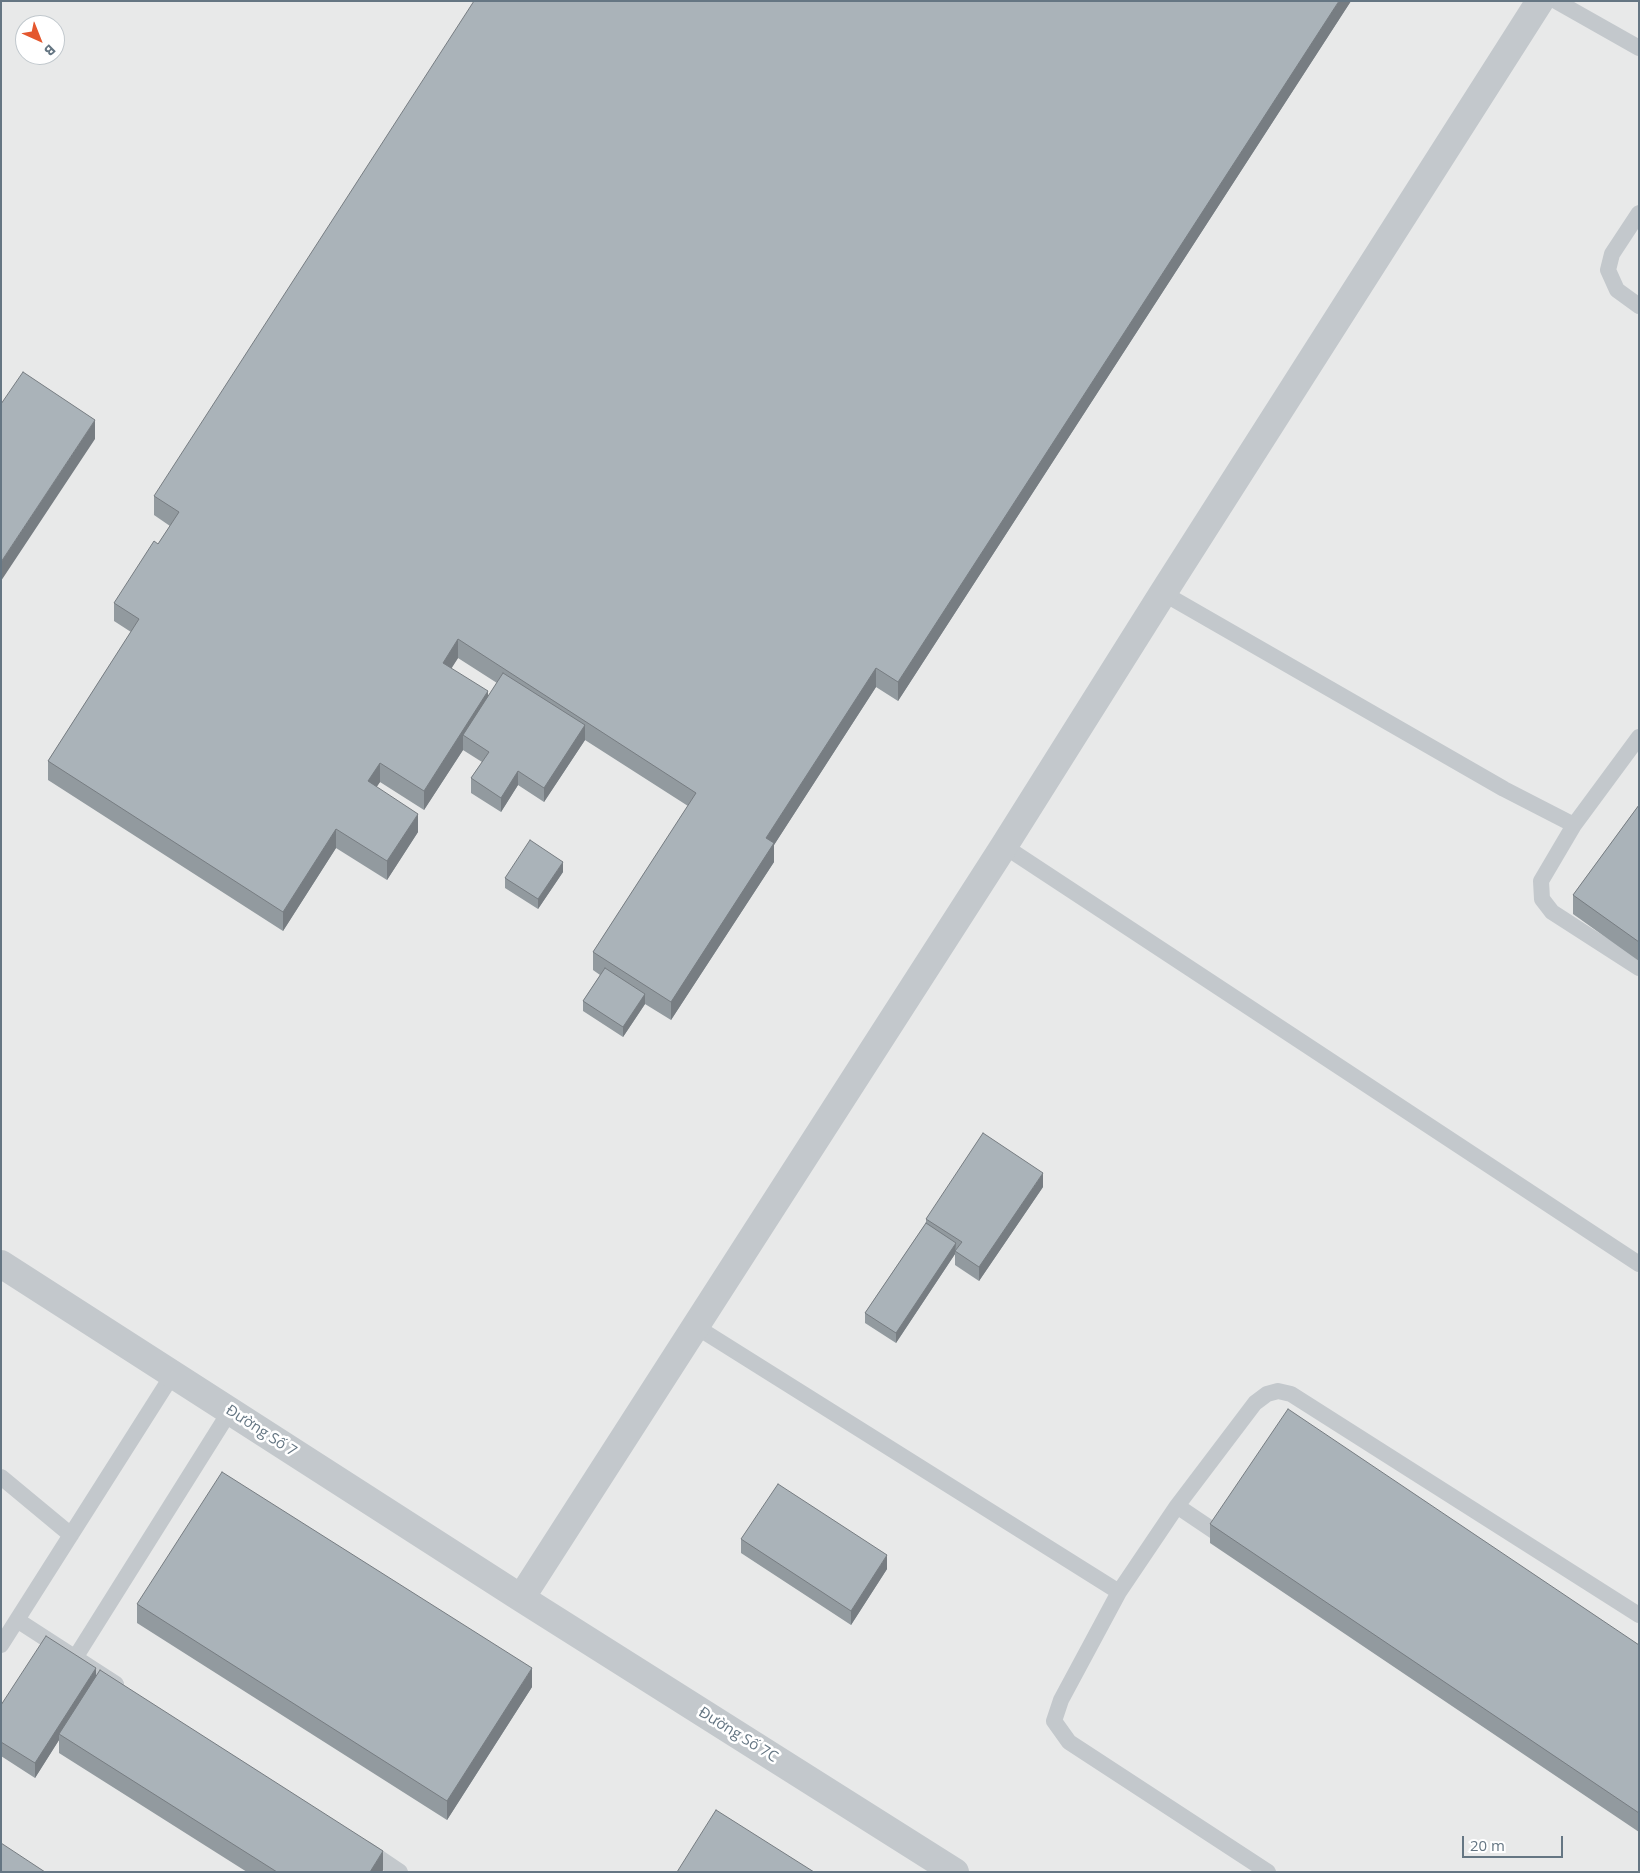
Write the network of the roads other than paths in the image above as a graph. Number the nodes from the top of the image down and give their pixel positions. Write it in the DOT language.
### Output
graph roads {
  1 [pos="1540,1"];
  2 [pos="1556,1"];
  3 [pos="1639,48"];
  4 [pos="1639,213"];
  5 [pos="1639,306"];
  6 [pos="1163,593"];
  7 [pos="1639,737"];
  8 [pos="1574,825"];
  9 [pos="1004,846"];
  10 [pos="1639,968"];
  11 [pos="1,1264"];
  12 [pos="1639,1264"];
  13 [pos="695,1326"];
  14 [pos="173,1374"];
  15 [pos="230,1411"];
  16 [pos="1,1477"];
  17 [pos="1177,1506"];
  18 [pos="71,1535"];
  19 [pos="1243,1549"];
  20 [pos="1119,1592"];
  21 [pos="521,1598"];
  22 [pos="1639,1615"];
  23 [pos="17,1620"];
  24 [pos="1,1645"];
  25 [pos="75,1658"];
  26 [pos="125,1691"];
  27 [pos="350,1839"];
  28 [pos="400,1872"];
  29 [pos="955,1872"];
  30 [pos="1268,1872"];
  1 -- 6 [label="street"];
  2 -- 3 [label="lane"];
  4 -- 5 [label="lane"];
  6 -- 8 [label="lane"];
  6 -- 9 [label="street"];
  7 -- 8 [label="lane"];
  8 -- 10 [label="lane"];
  9 -- 12 [label="lane"];
  9 -- 13 [label="street"];
  11 -- 14 [label="street, Đường Số 7"];
  13 -- 20 [label="lane"];
  13 -- 21 [label="street"];
  14 -- 15 [label="street, Đường Số 7"];
  14 -- 18 [label="lane"];
  15 -- 21 [label="street, Đường Số 7"];
  15 -- 25 [label="lane"];
  16 -- 18 [label="lane"];
  17 -- 19 [label="lane"];
  17 -- 20 [label="lane"];
  17 -- 22 [label="lane"];
  18 -- 23 [label="lane"];
  20 -- 30 [label="lane"];
  21 -- 29 [label="street, Đường Số 7C"];
  23 -- 24 [label="lane"];
  23 -- 25 [label="lane"];
  25 -- 26 [label="lane"];
  27 -- 28 [label="lane"];
}
